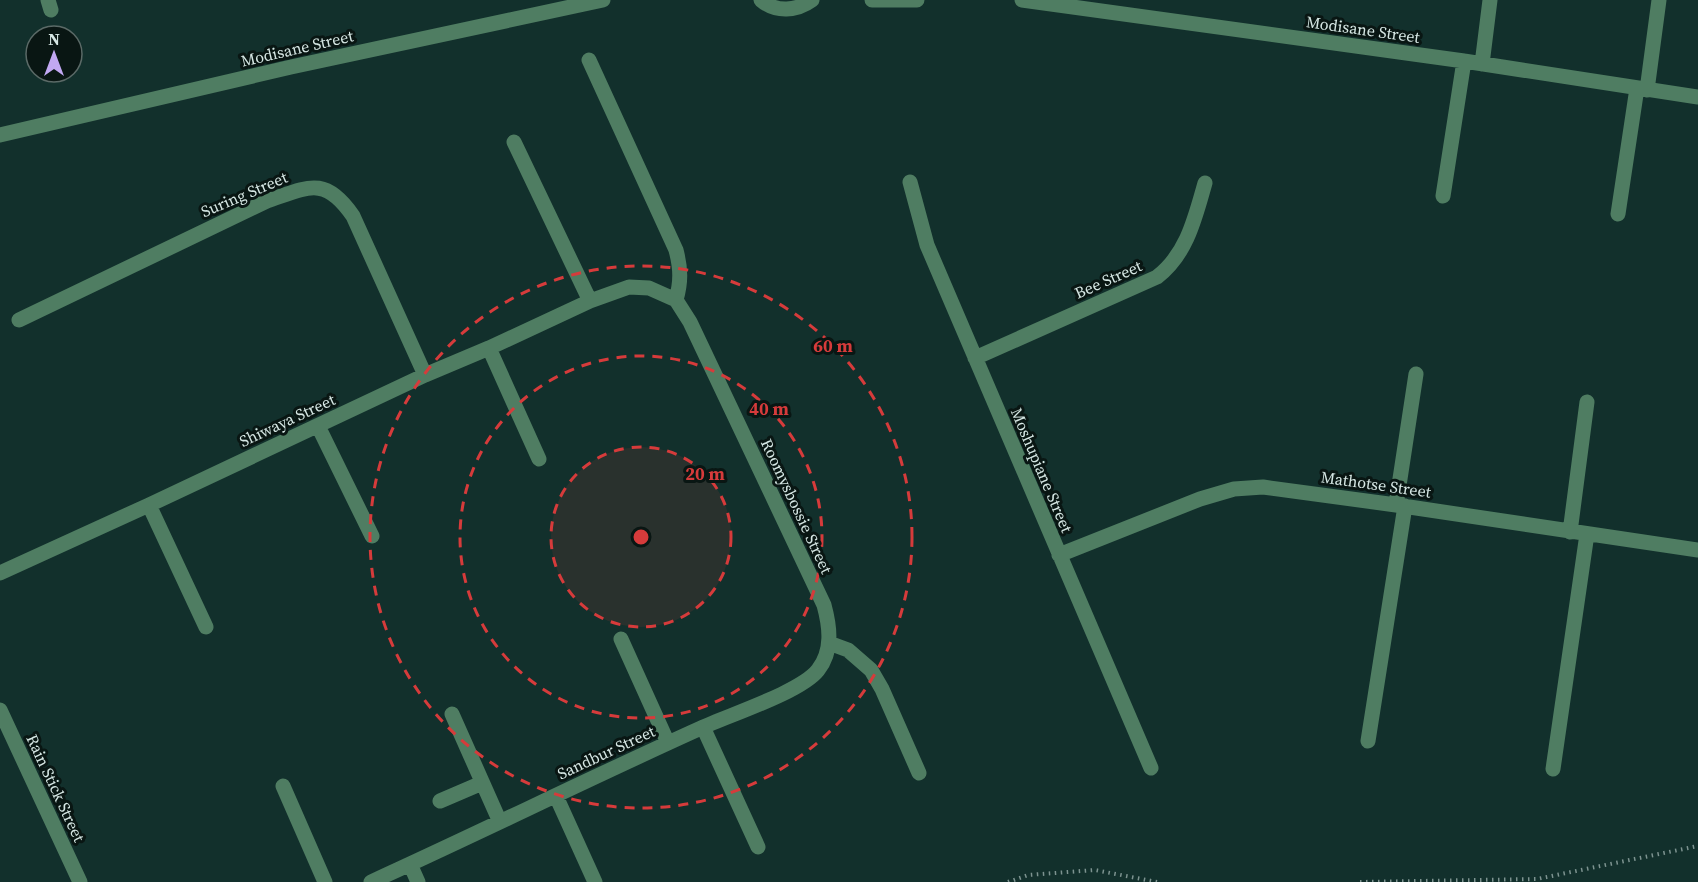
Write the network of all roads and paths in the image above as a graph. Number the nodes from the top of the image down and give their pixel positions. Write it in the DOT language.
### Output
graph roads {
  1 [pos="603,0"];
  2 [pos="761,0"];
  3 [pos="812,0"];
  4 [pos="872,0"];
  5 [pos="916,0"];
  6 [pos="1022,0"];
  7 [pos="1490,0"];
  8 [pos="1659,0"];
  9 [pos="589,60"];
  10 [pos="1464,61"];
  11 [pos="1482,64"];
  12 [pos="1642,89"];
  13 [pos="1698,97"];
  14 [pos="0,135"];
  15 [pos="514,142"];
  16 [pos="910,182"];
  17 [pos="1205,183"];
  18 [pos="1443,196"];
  19 [pos="1618,214"];
  20 [pos="671,298"];
  21 [pos="591,301"];
  22 [pos="19,320"];
  23 [pos="489,348"];
  24 [pos="975,358"];
  25 [pos="1416,374"];
  26 [pos="425,375"];
  27 [pos="1587,402"];
  28 [pos="318,426"];
  29 [pos="539,459"];
  30 [pos="149,505"];
  31 [pos="1401,505"];
  32 [pos="1570,532"];
  33 [pos="1587,534"];
  34 [pos="372,536"];
  35 [pos="1698,550"];
  36 [pos="1059,555"];
  37 [pos="0,573"];
  38 [pos="206,627"];
  39 [pos="829,638"];
  40 [pos="621,639"];
  41 [pos="0,710"];
  42 [pos="452,714"];
  43 [pos="703,727"];
  44 [pos="1368,741"];
  45 [pos="668,743"];
  46 [pos="1151,768"];
  47 [pos="1553,769"];
  48 [pos="919,773"];
  49 [pos="482,783"];
  50 [pos="283,786"];
  51 [pos="556,796"];
  52 [pos="440,801"];
  53 [pos="500,822"];
  54 [pos="1698,846"];
  55 [pos="758,847"];
  56 [pos="410,864"];
  57 [pos="80,882"];
  58 [pos="325,882"];
  59 [pos="371,882"];
  60 [pos="418,882"];
  61 [pos="595,882"];
  62 [pos="1008,882"];
  63 [pos="1157,882"];
  64 [pos="1360,882"];
  1 -- 14 [label="street, Modisane Street"];
  2 -- 3 [label="street"];
  4 -- 5 [label="street"];
  6 -- 10 [label="street, Modisane Street"];
  7 -- 11 [label="street"];
  8 -- 12 [label="street"];
  9 -- 20 [label="street"];
  10 -- 11 [label="street, Modisane Street"];
  10 -- 18 [label="street"];
  11 -- 12 [label="street, Modisane Street"];
  12 -- 13 [label="street, Modisane Street"];
  12 -- 19 [label="street"];
  15 -- 21 [label="street"];
  16 -- 24 [label="street, Moshupiane Street"];
  17 -- 24 [label="street, Bee Street"];
  20 -- 21 [label="street, Shiwaya Street"];
  20 -- 39 [label="street, Roomysbossie Street"];
  21 -- 23 [label="street, Shiwaya Street"];
  22 -- 26 [label="street, Suring Street"];
  23 -- 26 [label="street, Shiwaya Street"];
  23 -- 29 [label="street"];
  24 -- 36 [label="street, Moshupiane Street"];
  25 -- 31 [label="street"];
  26 -- 28 [label="street, Shiwaya Street"];
  27 -- 32 [label="street"];
  28 -- 30 [label="street, Shiwaya Street"];
  28 -- 34 [label="street"];
  30 -- 37 [label="street, Shiwaya Street"];
  30 -- 38 [label="street"];
  31 -- 32 [label="street, Mathotse Street"];
  31 -- 36 [label="street, Mathotse Street"];
  31 -- 44 [label="street"];
  32 -- 33 [label="street, Mathotse Street"];
  33 -- 35 [label="street, Mathotse Street"];
  33 -- 47 [label="street"];
  36 -- 46 [label="street, Moshupiane Street"];
  39 -- 43 [label="street, Sandbur Street"];
  39 -- 48 [label="street"];
  40 -- 45 [label="street"];
  41 -- 57 [label="street, Rain Stick Street"];
  42 -- 49 [label="street"];
  43 -- 45 [label="street, Sandbur Street"];
  43 -- 55 [label="street"];
  45 -- 51 [label="street, Sandbur Street"];
  49 -- 52 [label="street"];
  49 -- 53 [label="street"];
  50 -- 58 [label="street"];
  51 -- 53 [label="street, Sandbur Street"];
  51 -- 61 [label="street"];
  53 -- 56 [label="street, Sandbur Street"];
  54 -- 64 [label="path"];
  56 -- 59 [label="street, Sandbur Street"];
  56 -- 60 [label="street"];
  62 -- 63 [label="path"];
}
